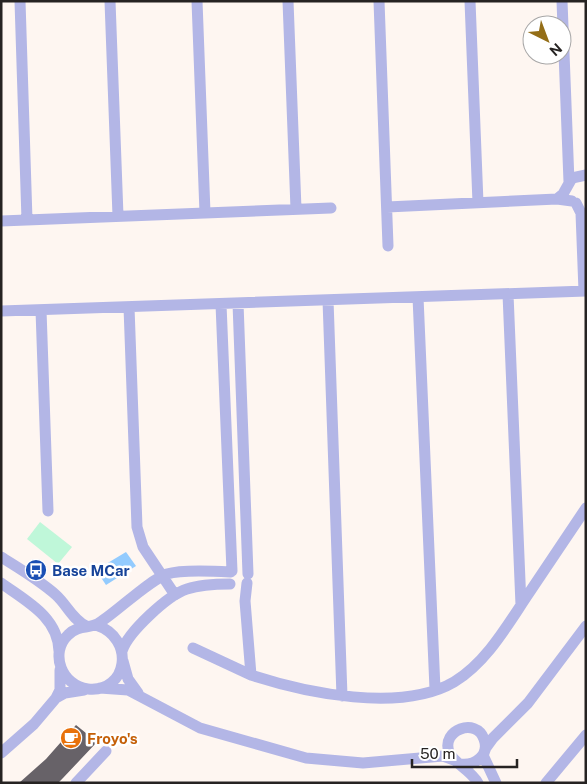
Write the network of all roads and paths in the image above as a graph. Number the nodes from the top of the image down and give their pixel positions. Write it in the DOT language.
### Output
graph roads {
  1 [pos="20,1"];
  2 [pos="110,1"];
  3 [pos="197,1"];
  4 [pos="288,1"];
  5 [pos="379,1"];
  6 [pos="470,1"];
  7 [pos="562,1"];
  8 [pos="570,168"];
  9 [pos="583,175"];
  10 [pos="568,184"];
  11 [pos="557,200"];
  12 [pos="478,203"];
  13 [pos="578,203"];
  14 [pos="387,207"];
  15 [pos="330,208"];
  16 [pos="296,210"];
  17 [pos="205,213"];
  18 [pos="118,216"];
  19 [pos="1,220"];
  20 [pos="27,220"];
  21 [pos="388,246"];
  22 [pos="585,292"];
  23 [pos="508,294"];
  24 [pos="418,297"];
  25 [pos="328,300"];
  26 [pos="238,303"];
  27 [pos="221,304"];
  28 [pos="129,307"];
  29 [pos="41,310"];
  30 [pos="1,311"];
  31 [pos="242,436"];
  32 [pos="226,437"];
  33 [pos="586,508"];
  34 [pos="48,510"];
  35 [pos="1,557"];
  36 [pos="232,571"];
  37 [pos="186,572"];
  38 [pos="162,576"];
  39 [pos="248,579"];
  40 [pos="1,583"];
  41 [pos="231,586"];
  42 [pos="187,589"];
  43 [pos="175,595"];
  44 [pos="245,600"];
  45 [pos="521,605"];
  46 [pos="91,626"];
  47 [pos="586,626"];
  48 [pos="193,648"];
  49 [pos="123,655"];
  50 [pos="59,658"];
  51 [pos="251,675"];
  52 [pos="94,689"];
  53 [pos="434,689"];
  54 [pos="140,694"];
  55 [pos="342,696"];
  56 [pos="56,698"];
  57 [pos="506,726"];
  58 [pos="474,729"];
  59 [pos="586,735"];
  60 [pos="449,738"];
  61 [pos="106,751"];
  62 [pos="484,752"];
  63 [pos="1,754"];
  64 [pos="428,758"];
  65 [pos="457,762"];
  66 [pos="76,783"];
  67 [pos="478,783"];
  68 [pos="496,783"];
  69 [pos="546,783"];
  1 -- 20 [label="street"];
  2 -- 18 [label="street"];
  3 -- 17 [label="street"];
  4 -- 16 [label="street"];
  5 -- 14 [label="street"];
  6 -- 12 [label="street"];
  7 -- 8 [label="street"];
  8 -- 9 [label="street"];
  8 -- 10 [label="street"];
  9 -- 10 [label="street"];
  10 -- 11 [label="street"];
  10 -- 13 [label="street"];
  11 -- 12 [label="street"];
  11 -- 13 [label="street"];
  12 -- 14 [label="street"];
  13 -- 22 [label="street"];
  14 -- 21 [label="street"];
  15 -- 16 [label="street"];
  16 -- 17 [label="street"];
  17 -- 18 [label="street"];
  18 -- 20 [label="street"];
  19 -- 20 [label="street"];
  22 -- 23 [label="street"];
  23 -- 24 [label="street"];
  23 -- 45 [label="street"];
  24 -- 25 [label="street"];
  24 -- 53 [label="street"];
  25 -- 26 [label="street"];
  25 -- 55 [label="street"];
  26 -- 27 [label="street"];
  26 -- 31 [label="street"];
  27 -- 28 [label="street"];
  27 -- 32 [label="street"];
  28 -- 29 [label="street"];
  28 -- 38 [label="street"];
  29 -- 30 [label="street"];
  29 -- 34 [label="street"];
  31 -- 32 [label="street"];
  31 -- 39 [label="street"];
  32 -- 36 [label="street"];
  33 -- 45 [label="street"];
  35 -- 46 [label="street"];
  36 -- 37 [label="street"];
  36 -- 39 [label="street"];
  36 -- 41 [label="street"];
  37 -- 38 [label="street"];
  37 -- 42 [label="street"];
  38 -- 43 [label="street"];
  38 -- 46 [label="street"];
  39 -- 41 [label="street"];
  39 -- 44 [label="street"];
  40 -- 50 [label="street"];
  41 -- 42 [label="street"];
  41 -- 44 [label="street"];
  42 -- 43 [label="street"];
  43 -- 49 [label="street"];
  44 -- 51 [label="street"];
  45 -- 53 [label="street"];
  46 -- 49 [label="street"];
  46 -- 50 [label="street"];
  47 -- 57 [label="street"];
  48 -- 51 [label="street"];
  49 -- 52 [label="street"];
  49 -- 54 [label="street"];
  50 -- 52 [label="street"];
  50 -- 56 [label="street"];
  51 -- 55 [label="street"];
  52 -- 54 [label="street"];
  52 -- 56 [label="street"];
  53 -- 55 [label="street"];
  54 -- 64 [label="street"];
  56 -- 63 [label="street"];
  57 -- 58 [label="street"];
  57 -- 62 [label="street"];
  58 -- 60 [label="street"];
  58 -- 62 [label="street"];
  59 -- 69 [label="street"];
  60 -- 64 [label="street"];
  60 -- 65 [label="street"];
  61 -- 66 [label="street"];
  62 -- 65 [label="street"];
  62 -- 68 [label="street"];
  64 -- 65 [label="street"];
  65 -- 67 [label="street"];
}
